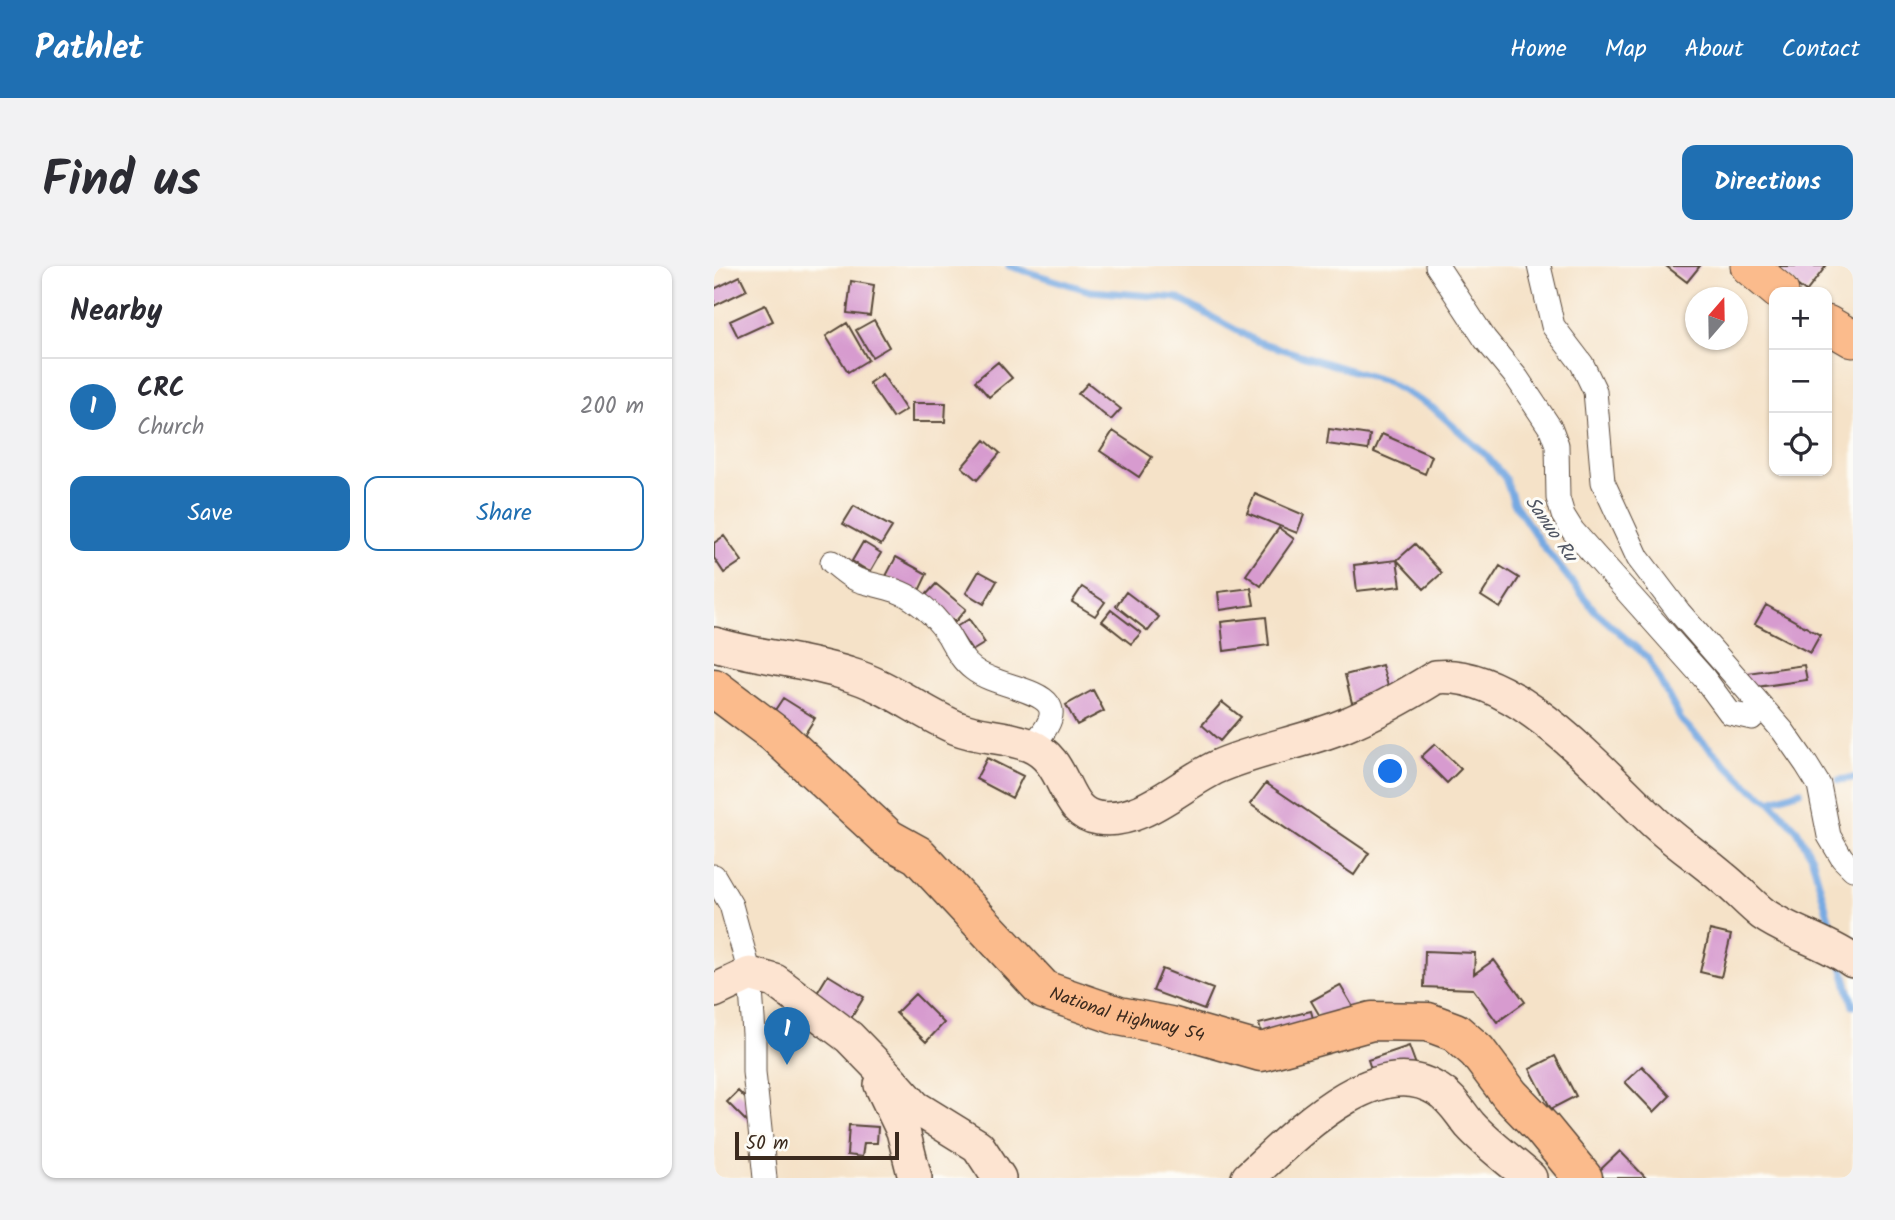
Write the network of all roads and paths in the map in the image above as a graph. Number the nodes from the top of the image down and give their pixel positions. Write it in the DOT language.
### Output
graph roads {
  1 [pos="1437,266"];
  2 [pos="1539,266"];
  3 [pos="1749,266"];
  4 [pos="1774,287"];
  5 [pos="1832,327"];
  6 [pos="1853,339"];
  7 [pos="832,562"];
  8 [pos="714,645"];
  9 [pos="714,688"];
  10 [pos="1757,703"];
  11 [pos="1031,746"];
  12 [pos="1853,869"];
  13 [pos="714,876"];
  14 [pos="1853,961"];
  15 [pos="750,974"];
  16 [pos="714,991"];
  17 [pos="869,1058"];
  18 [pos="765,1178"];
  19 [pos="915,1178"];
  20 [pos="999,1178"];
  21 [pos="1248,1178"];
  22 [pos="1530,1178"];
  23 [pos="1583,1178"];
  1 -- 10 [label="street"];
  2 -- 10 [label="street"];
  3 -- 4 [label="main road"];
  5 -- 6 [label="main road"];
  7 -- 11 [label="street"];
  8 -- 11 [label="street"];
  9 -- 23 [label="highway, National Highway 54"];
  10 -- 12 [label="street"];
  11 -- 14 [label="street"];
  13 -- 15 [label="street"];
  15 -- 16 [label="street"];
  15 -- 17 [label="street"];
  15 -- 18 [label="street"];
  17 -- 19 [label="street"];
  17 -- 20 [label="street"];
  21 -- 22 [label="street"];
}
